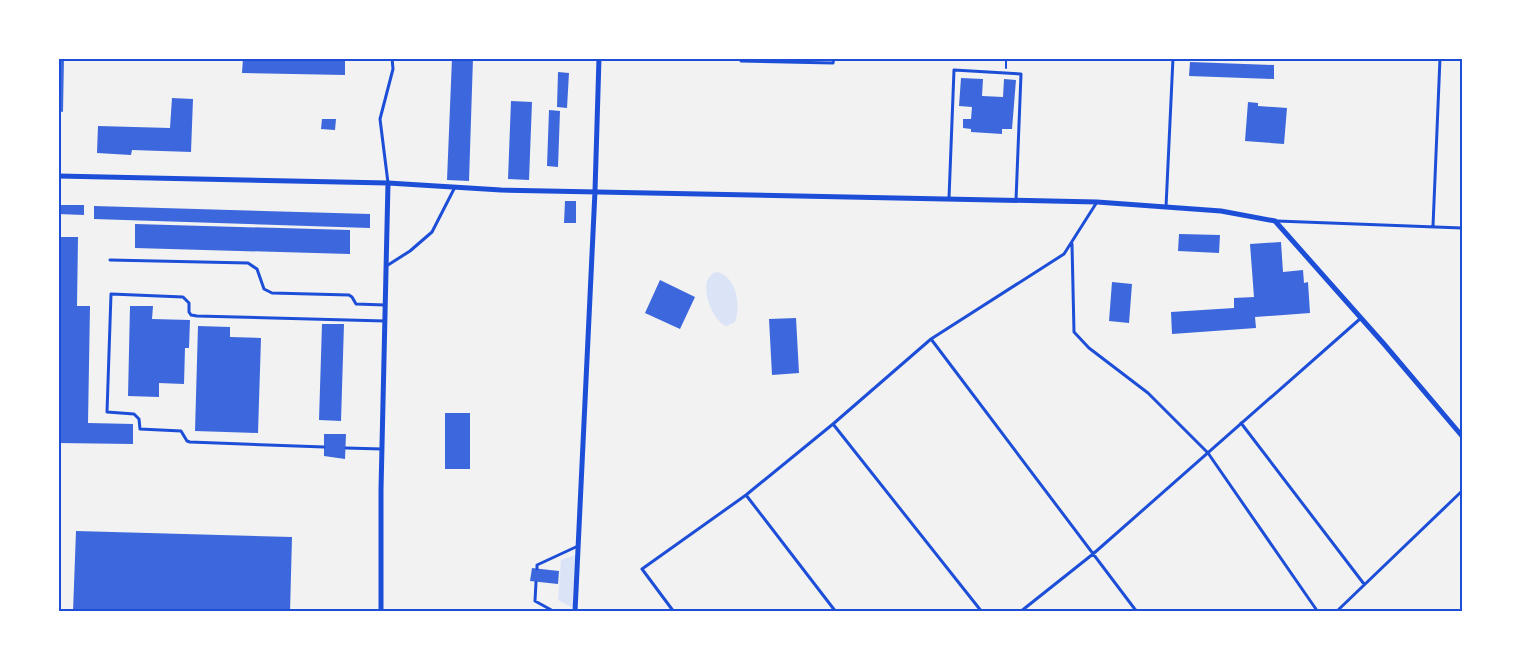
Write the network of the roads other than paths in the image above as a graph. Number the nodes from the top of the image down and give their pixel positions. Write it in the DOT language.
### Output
graph roads {
  1 [pos="392,58"];
  2 [pos="598,58"];
  3 [pos="741,58"];
  4 [pos="834,58"];
  5 [pos="1173,58"];
  6 [pos="1440,58"];
  7 [pos="58,177"];
  8 [pos="388,183"];
  9 [pos="455,187"];
  10 [pos="596,191"];
  11 [pos="949,199"];
  12 [pos="1016,200"];
  13 [pos="1097,202"];
  14 [pos="1166,207"];
  15 [pos="1275,220"];
  16 [pos="1433,226"];
  17 [pos="1462,228"];
  18 [pos="1072,242"];
  19 [pos="110,260"];
  20 [pos="387,266"];
  21 [pos="386,305"];
  22 [pos="1361,318"];
  23 [pos="385,321"];
  24 [pos="931,339"];
  25 [pos="1241,423"];
  26 [pos="833,424"];
  27 [pos="1462,436"];
  28 [pos="324,447"];
  29 [pos="346,448"];
  30 [pos="382,449"];
  31 [pos="1208,453"];
  32 [pos="1462,491"];
  33 [pos="746,495"];
  34 [pos="578,546"];
  35 [pos="1093,554"];
  36 [pos="537,569"];
  37 [pos="536,582"];
  38 [pos="1364,584"];
  39 [pos="381,612"];
  40 [pos="555,612"];
  41 [pos="575,612"];
  42 [pos="674,612"];
  43 [pos="836,612"];
  44 [pos="982,612"];
  45 [pos="1020,612"];
  46 [pos="1137,612"];
  47 [pos="1318,612"];
  48 [pos="1336,612"];
  1 -- 8 [label="lane"];
  2 -- 10 [label="street"];
  3 -- 4 [label="lane"];
  5 -- 14 [label="lane"];
  6 -- 16 [label="lane"];
  7 -- 8 [label="street"];
  8 -- 9 [label="street"];
  8 -- 20 [label="street"];
  9 -- 10 [label="street"];
  9 -- 20 [label="lane"];
  10 -- 11 [label="street"];
  10 -- 34 [label="street"];
  11 -- 12 [label="street"];
  11 -- 12 [label="lane"];
  12 -- 13 [label="street"];
  13 -- 14 [label="street"];
  13 -- 18 [label="lane"];
  14 -- 15 [label="street"];
  15 -- 16 [label="lane"];
  15 -- 22 [label="street"];
  16 -- 17 [label="lane"];
  18 -- 24 [label="lane"];
  18 -- 31 [label="lane"];
  19 -- 21 [label="lane"];
  20 -- 21 [label="street"];
  21 -- 23 [label="street"];
  22 -- 25 [label="lane"];
  22 -- 27 [label="street"];
  23 -- 28 [label="lane"];
  23 -- 30 [label="street"];
  24 -- 26 [label="lane"];
  24 -- 35 [label="lane"];
  25 -- 31 [label="lane"];
  25 -- 38 [label="lane"];
  26 -- 33 [label="lane"];
  26 -- 44 [label="lane"];
  29 -- 30 [label="lane"];
  30 -- 39 [label="street"];
  31 -- 35 [label="lane"];
  31 -- 47 [label="lane"];
  32 -- 38 [label="lane"];
  33 -- 42 [label="lane"];
  33 -- 43 [label="lane"];
  34 -- 36 [label="lane"];
  34 -- 41 [label="street"];
  35 -- 45 [label="lane"];
  35 -- 46 [label="lane"];
  37 -- 40 [label="lane"];
  38 -- 48 [label="lane"];
}
